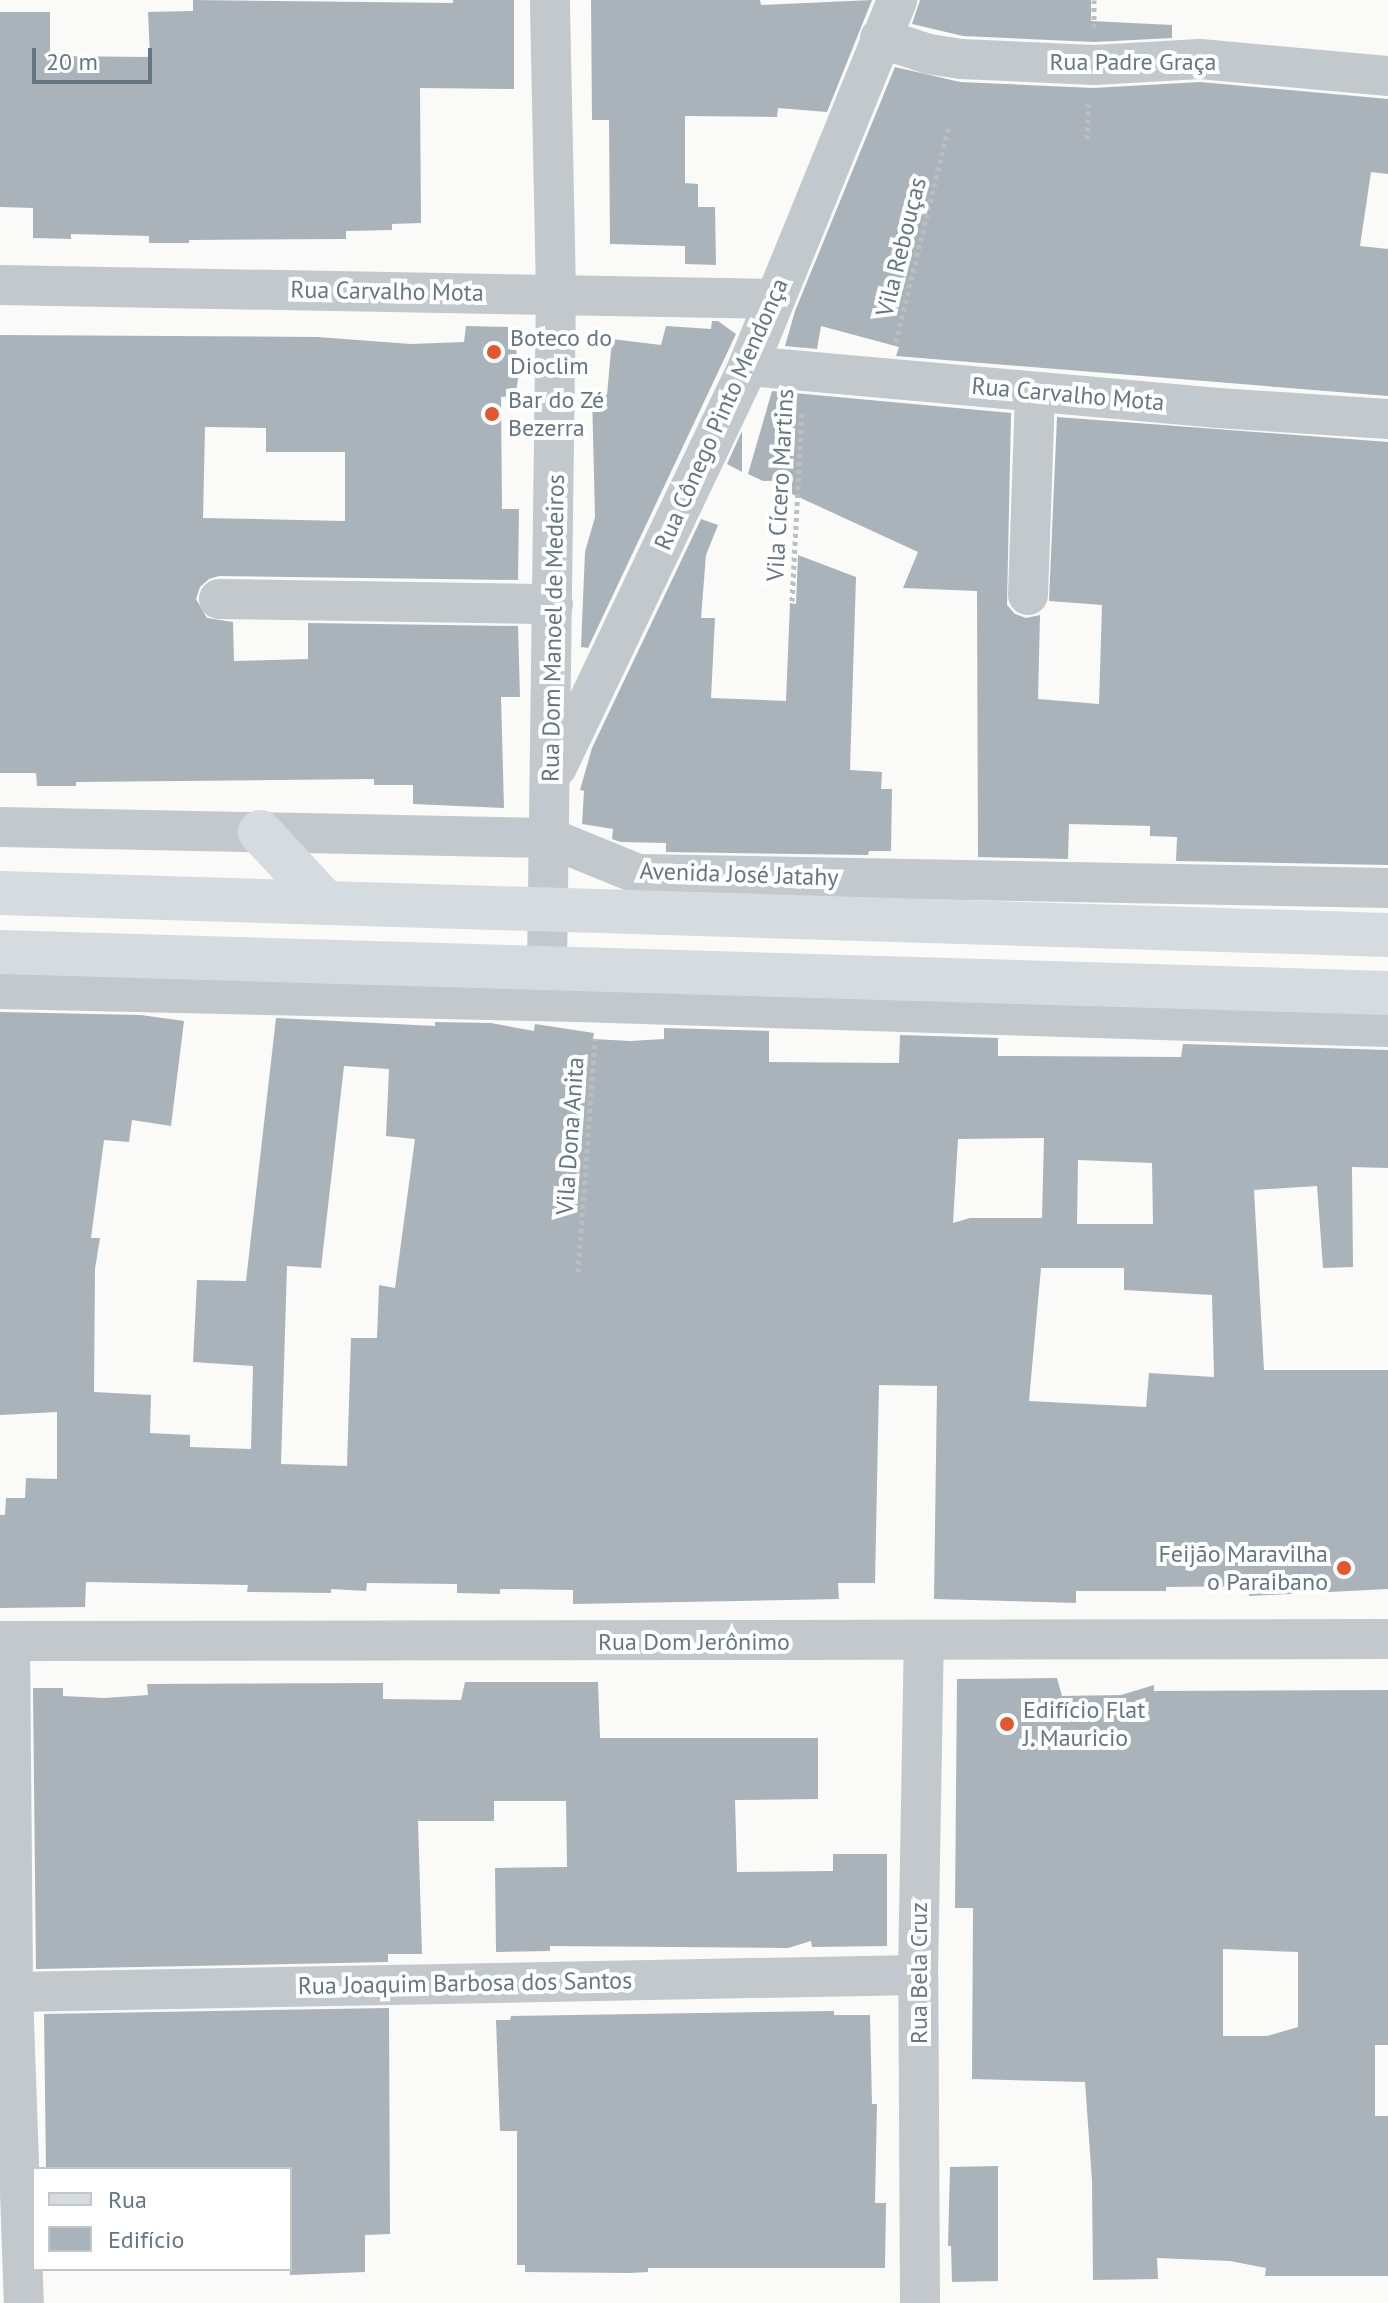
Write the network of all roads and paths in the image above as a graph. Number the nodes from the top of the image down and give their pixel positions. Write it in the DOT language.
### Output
graph roads {
  1 [pos="550,0"];
  2 [pos="897,0"];
  3 [pos="880,38"];
  4 [pos="1388,76"];
  5 [pos="949,124"];
  6 [pos="0,285"];
  7 [pos="556,293"];
  8 [pos="774,299"];
  9 [pos="748,366"];
  10 [pos="804,370"];
  11 [pos="887,378"];
  12 [pos="1035,392"];
  13 [pos="1388,419"];
  14 [pos="1028,595"];
  15 [pos="219,599"];
  16 [pos="792,601"];
  17 [pos="553,604"];
  18 [pos="552,778"];
  19 [pos="0,827"];
  20 [pos="260,832"];
  21 [pos="550,838"];
  22 [pos="1388,888"];
  23 [pos="0,893"];
  24 [pos="326,903"];
  25 [pos="548,910"];
  26 [pos="1388,935"];
  27 [pos="0,952"];
  28 [pos="189,958"];
  29 [pos="547,968"];
  30 [pos="0,989"];
  31 [pos="237,994"];
  32 [pos="597,1002"];
  33 [pos="1382,1004"];
  34 [pos="1337,1022"];
  35 [pos="578,1272"];
  36 [pos="1388,1639"];
  37 [pos="5,1641"];
  38 [pos="924,1642"];
  39 [pos="918,1975"];
  40 [pos="13,1992"];
  41 [pos="24,2303"];
  42 [pos="920,2303"];
  1 -- 7 [label="street, Rua Dom Manoel de Medeiros"];
  2 -- 3 [label="street, Rua Cônego Pinto Mendonça"];
  3 -- 4 [label="street, Rua Padre Graça"];
  3 -- 8 [label="street, Rua Cônego Pinto Mendonça"];
  5 -- 11 [label="path, Vila Rebouças"];
  6 -- 7 [label="street, Rua Carvalho Mota"];
  7 -- 8 [label="street, Rua Carvalho Mota"];
  7 -- 17 [label="street, Rua Dom Manoel de Medeiros"];
  8 -- 9 [label="street, Rua Cônego Pinto Mendonça"];
  9 -- 10 [label="street, Rua Carvalho Mota"];
  9 -- 18 [label="street, Rua Cônego Pinto Mendonça"];
  10 -- 11 [label="street, Rua Carvalho Mota"];
  10 -- 16 [label="path, Vila Cícero Martins"];
  11 -- 12 [label="street, Rua Carvalho Mota"];
  12 -- 13 [label="street, Rua Carvalho Mota"];
  12 -- 14 [label="street"];
  15 -- 17 [label="street"];
  17 -- 18 [label="street, Rua Dom Manoel de Medeiros"];
  18 -- 21 [label="street, Rua Dom Manoel de Medeiros"];
  19 -- 20 [label="street, Avenida José Jatahy"];
  20 -- 21 [label="street, Avenida José Jatahy"];
  20 -- 24 [label="main road"];
  21 -- 22 [label="street, Avenida José Jatahy"];
  21 -- 25 [label="street, Rua Dom Manoel de Medeiros"];
  23 -- 24 [label="main road, Avenida José Jatahy"];
  24 -- 25 [label="main road, Avenida José Jatahy"];
  25 -- 26 [label="main road, Avenida José Jatahy"];
  25 -- 29 [label="street, Rua Dom Manoel de Medeiros"];
  27 -- 28 [label="main road"];
  28 -- 29 [label="main road"];
  28 -- 31 [label="main road"];
  29 -- 33 [label="main road"];
  30 -- 31 [label="street"];
  31 -- 32 [label="street"];
  32 -- 34 [label="street"];
  32 -- 35 [label="path, Vila Dona Anita"];
  33 -- 34 [label="main road"];
  36 -- 38 [label="street, Rua Dom Jerônimo"];
  37 -- 38 [label="street, Rua Dom Jerônimo"];
  37 -- 40 [label="street"];
  38 -- 39 [label="street, Rua Bela Cruz"];
  39 -- 40 [label="street, Rua Joaquim Barbosa dos Santos"];
  39 -- 42 [label="street, Rua Bela Cruz"];
  40 -- 41 [label="street"];
}
